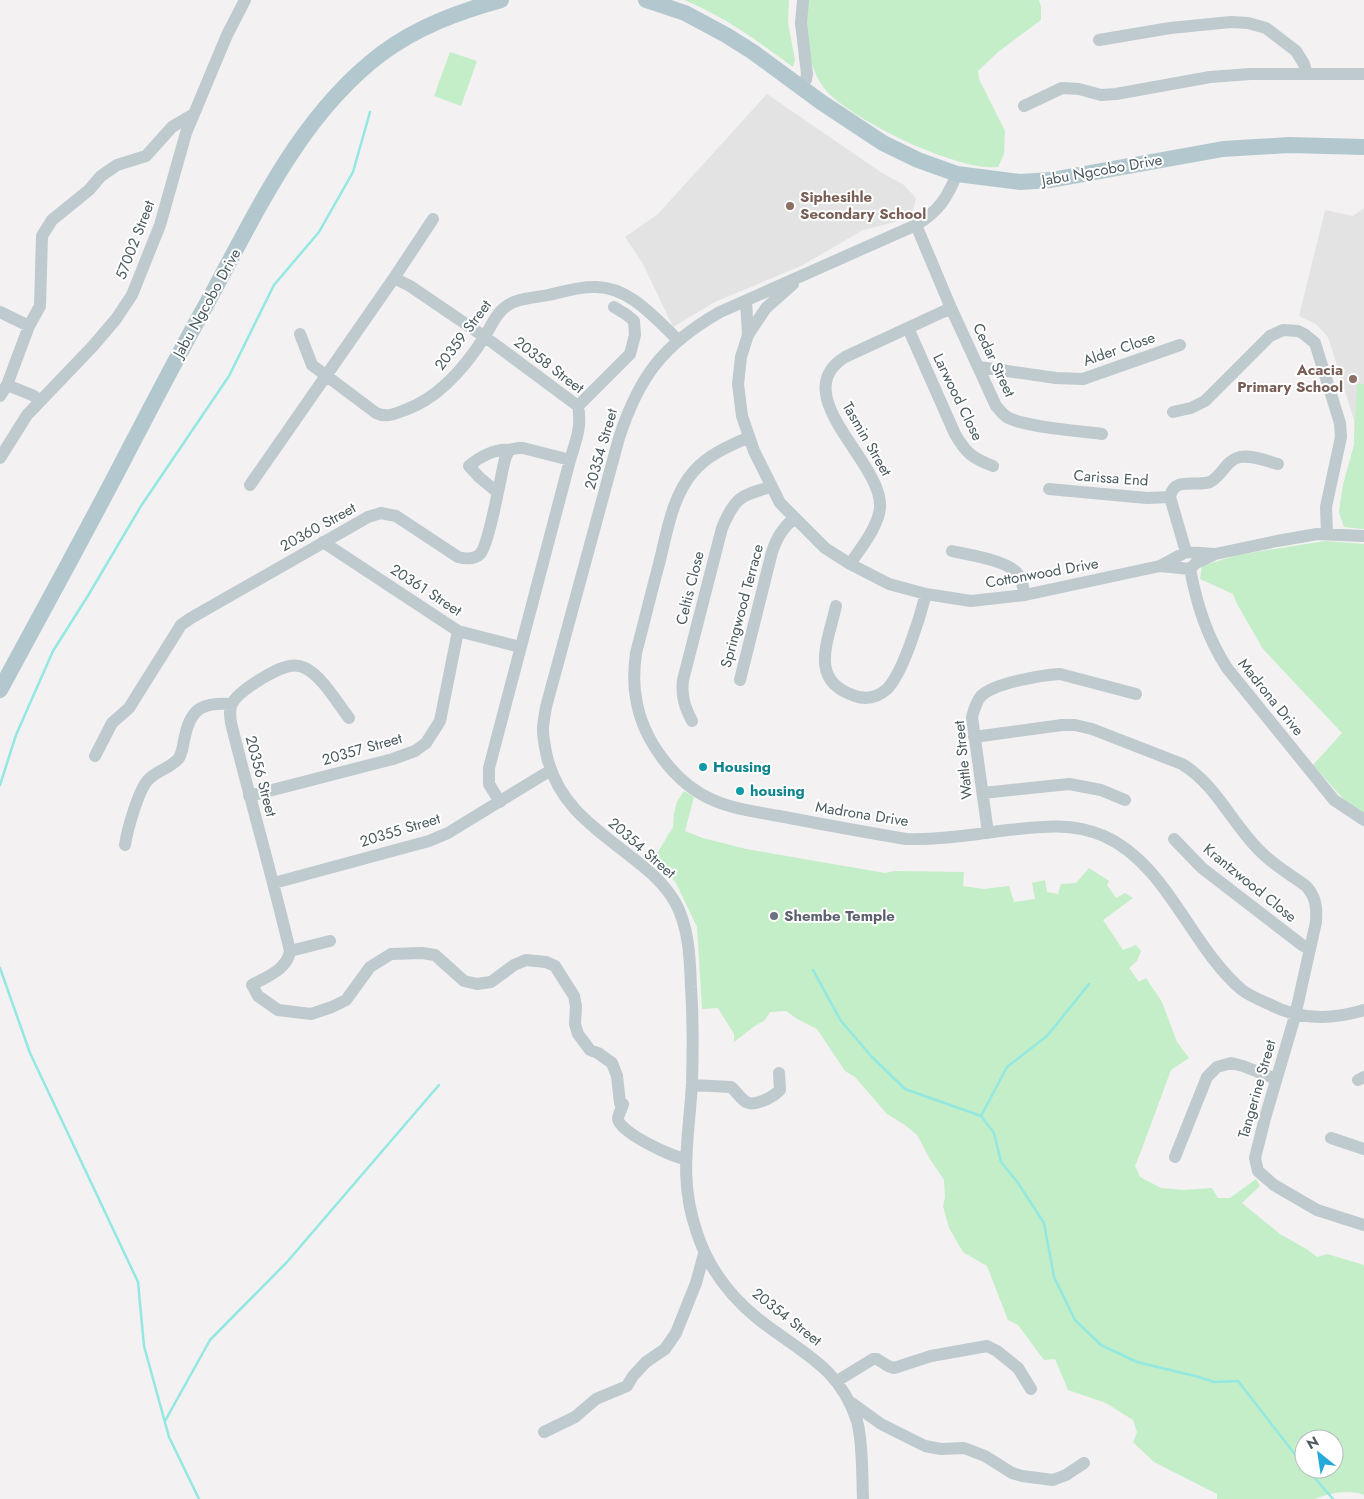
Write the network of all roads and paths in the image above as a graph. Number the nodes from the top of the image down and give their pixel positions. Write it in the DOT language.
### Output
graph roads {
  1 [pos="245,0"];
  2 [pos="501,0"];
  3 [pos="646,0"];
  4 [pos="803,0"];
  5 [pos="1100,40"];
  6 [pos="1307,74"];
  7 [pos="1364,74"];
  8 [pos="796,85"];
  9 [pos="1024,106"];
  10 [pos="194,114"];
  11 [pos="1364,147"];
  12 [pos="957,174"];
  13 [pos="433,219"];
  14 [pos="916,225"];
  15 [pos="807,273"];
  16 [pos="394,278"];
  17 [pos="746,301"];
  18 [pos="614,307"];
  19 [pos="951,308"];
  20 [pos="0,312"];
  21 [pos="29,326"];
  22 [pos="908,328"];
  23 [pos="300,334"];
  24 [pos="748,335"];
  25 [pos="485,337"];
  26 [pos="678,340"];
  27 [pos="1180,344"];
  28 [pos="979,368"];
  29 [pos="326,376"];
  30 [pos="7,384"];
  31 [pos="0,396"];
  32 [pos="40,400"];
  33 [pos="578,406"];
  34 [pos="1173,412"];
  35 [pos="1102,434"];
  36 [pos="749,436"];
  37 [pos="509,450"];
  38 [pos="0,458"];
  39 [pos="570,460"];
  40 [pos="1278,464"];
  41 [pos="993,466"];
  42 [pos="250,486"];
  43 [pos="771,487"];
  44 [pos="1049,488"];
  45 [pos="497,492"];
  46 [pos="1170,497"];
  47 [pos="794,518"];
  48 [pos="1327,534"];
  49 [pos="1364,536"];
  50 [pos="323,542"];
  51 [pos="952,551"];
  52 [pos="1188,560"];
  53 [pos="850,564"];
  54 [pos="926,594"];
  55 [pos="1025,595"];
  56 [pos="836,606"];
  57 [pos="458,631"];
  58 [pos="520,647"];
  59 [pos="740,680"];
  60 [pos="0,690"];
  61 [pos="1136,694"];
  62 [pos="232,704"];
  63 [pos="349,718"];
  64 [pos="692,721"];
  65 [pos="974,737"];
  66 [pos="95,756"];
  67 [pos="550,770"];
  68 [pos="983,793"];
  69 [pos="249,796"];
  70 [pos="1125,800"];
  71 [pos="500,802"];
  72 [pos="1364,820"];
  73 [pos="988,833"];
  74 [pos="1174,839"];
  75 [pos="125,845"];
  76 [pos="274,883"];
  77 [pos="330,941"];
  78 [pos="1309,949"];
  79 [pos="290,952"];
  80 [pos="1364,1010"];
  81 [pos="1295,1016"];
  82 [pos="779,1073"];
  83 [pos="1276,1079"];
  84 [pos="692,1085"];
  85 [pos="1331,1138"];
  86 [pos="1364,1149"];
  87 [pos="1175,1156"];
  88 [pos="686,1159"];
  89 [pos="1364,1225"];
  90 [pos="704,1254"];
  91 [pos="837,1381"];
  92 [pos="1031,1388"];
  93 [pos="849,1401"];
  94 [pos="544,1432"];
  95 [pos="1084,1463"];
  96 [pos="863,1499"];
  1 -- 10 [label="street, 57002 Street"];
  2 -- 60 [label="main road, Jabu Ngcobo Drive"];
  3 -- 8 [label="main road, Jabu Ngcobo Drive"];
  4 -- 8 [label="street"];
  5 -- 6 [label="street"];
  6 -- 7 [label="street"];
  6 -- 9 [label="street"];
  8 -- 12 [label="main road, Jabu Ngcobo Drive"];
  10 -- 21 [label="street"];
  10 -- 32 [label="street, 57002 Street"];
  11 -- 12 [label="main road, Jabu Ngcobo Drive"];
  12 -- 14 [label="street"];
  13 -- 16 [label="street"];
  14 -- 15 [label="street"];
  14 -- 19 [label="street, Cedar Street"];
  15 -- 17 [label="street, 20354 Street"];
  15 -- 24 [label="street"];
  16 -- 25 [label="street, 20358 Street"];
  16 -- 29 [label="street"];
  17 -- 24 [label="street, Cottonwood Drive"];
  17 -- 26 [label="street, 20354 Street"];
  18 -- 33 [label="street"];
  19 -- 22 [label="street, Tasmin Street"];
  19 -- 28 [label="street, Cedar Street"];
  20 -- 21 [label="street"];
  21 -- 30 [label="street"];
  22 -- 41 [label="street, Larwood Close"];
  22 -- 53 [label="street, Tasmin Street"];
  23 -- 29 [label="street, 20359 Street"];
  24 -- 36 [label="street, Cottonwood Drive"];
  25 -- 26 [label="street, 20359 Street"];
  25 -- 29 [label="street, 20359 Street"];
  25 -- 33 [label="street, 20358 Street"];
  26 -- 67 [label="street, 20354 Street"];
  27 -- 28 [label="street, Alder Close"];
  28 -- 35 [label="street, Cedar Street"];
  29 -- 42 [label="street"];
  30 -- 31 [label="street"];
  30 -- 32 [label="street"];
  32 -- 38 [label="street, 57002 Street"];
  33 -- 39 [label="street, 20358 Street"];
  34 -- 48 [label="street"];
  36 -- 43 [label="street, Cottonwood Drive"];
  36 -- 73 [label="street, Madrona Drive"];
  37 -- 39 [label="street"];
  37 -- 45 [label="street, 20360 Street"];
  37 -- 45 [label="street"];
  39 -- 58 [label="street, 20358 Street"];
  40 -- 46 [label="street"];
  43 -- 47 [label="street, Cottonwood Drive"];
  43 -- 64 [label="street, Celtis Close"];
  44 -- 46 [label="street, Carissa End"];
  45 -- 50 [label="street, 20360 Street"];
  46 -- 52 [label="street, Madrona Drive"];
  47 -- 53 [label="street, Cottonwood Drive"];
  47 -- 59 [label="street, Springwood Terrace"];
  48 -- 49 [label="street, Cottonwood Drive"];
  48 -- 52 [label="street, Cottonwood Drive"];
  50 -- 57 [label="street, 20361 Street"];
  50 -- 66 [label="street, 20360 Street"];
  51 -- 55 [label="street"];
  52 -- 55 [label="street, Cottonwood Drive"];
  52 -- 72 [label="street, Madrona Drive"];
  53 -- 54 [label="street, Cottonwood Drive"];
  54 -- 55 [label="street, Cottonwood Drive"];
  54 -- 56 [label="street"];
  57 -- 58 [label="street, 20361 Street"];
  57 -- 69 [label="street, 20357 Street"];
  58 -- 71 [label="street, 20358 Street"];
  61 -- 65 [label="street, Wattle Street"];
  62 -- 63 [label="street"];
  62 -- 69 [label="street, 20356 Street"];
  62 -- 75 [label="street"];
  65 -- 68 [label="street, Wattle Street"];
  65 -- 78 [label="street, Tangerine Street"];
  67 -- 71 [label="street, 20355 Street"];
  67 -- 84 [label="street, 20354 Street"];
  68 -- 70 [label="street"];
  68 -- 73 [label="street, Wattle Street"];
  69 -- 76 [label="street, 20356 Street"];
  71 -- 76 [label="street, 20355 Street"];
  73 -- 81 [label="street, Madrona Drive"];
  74 -- 78 [label="street, Krantzwood Close"];
  76 -- 79 [label="street, 20356 Street"];
  77 -- 79 [label="street"];
  78 -- 81 [label="street, Tangerine Street"];
  79 -- 88 [label="street"];
  80 -- 81 [label="street, Madrona Drive"];
  81 -- 83 [label="street, Tangerine Street"];
  82 -- 84 [label="street"];
  83 -- 87 [label="street"];
  83 -- 89 [label="street, Tangerine Street"];
  84 -- 88 [label="street, 20354 Street"];
  85 -- 86 [label="street"];
  88 -- 90 [label="street, 20354 Street"];
  90 -- 91 [label="street, 20354 Street"];
  90 -- 94 [label="street"];
  91 -- 92 [label="street"];
  91 -- 93 [label="street, 20354 Street"];
  93 -- 95 [label="street"];
  93 -- 96 [label="street, 20354 Street"];
}
